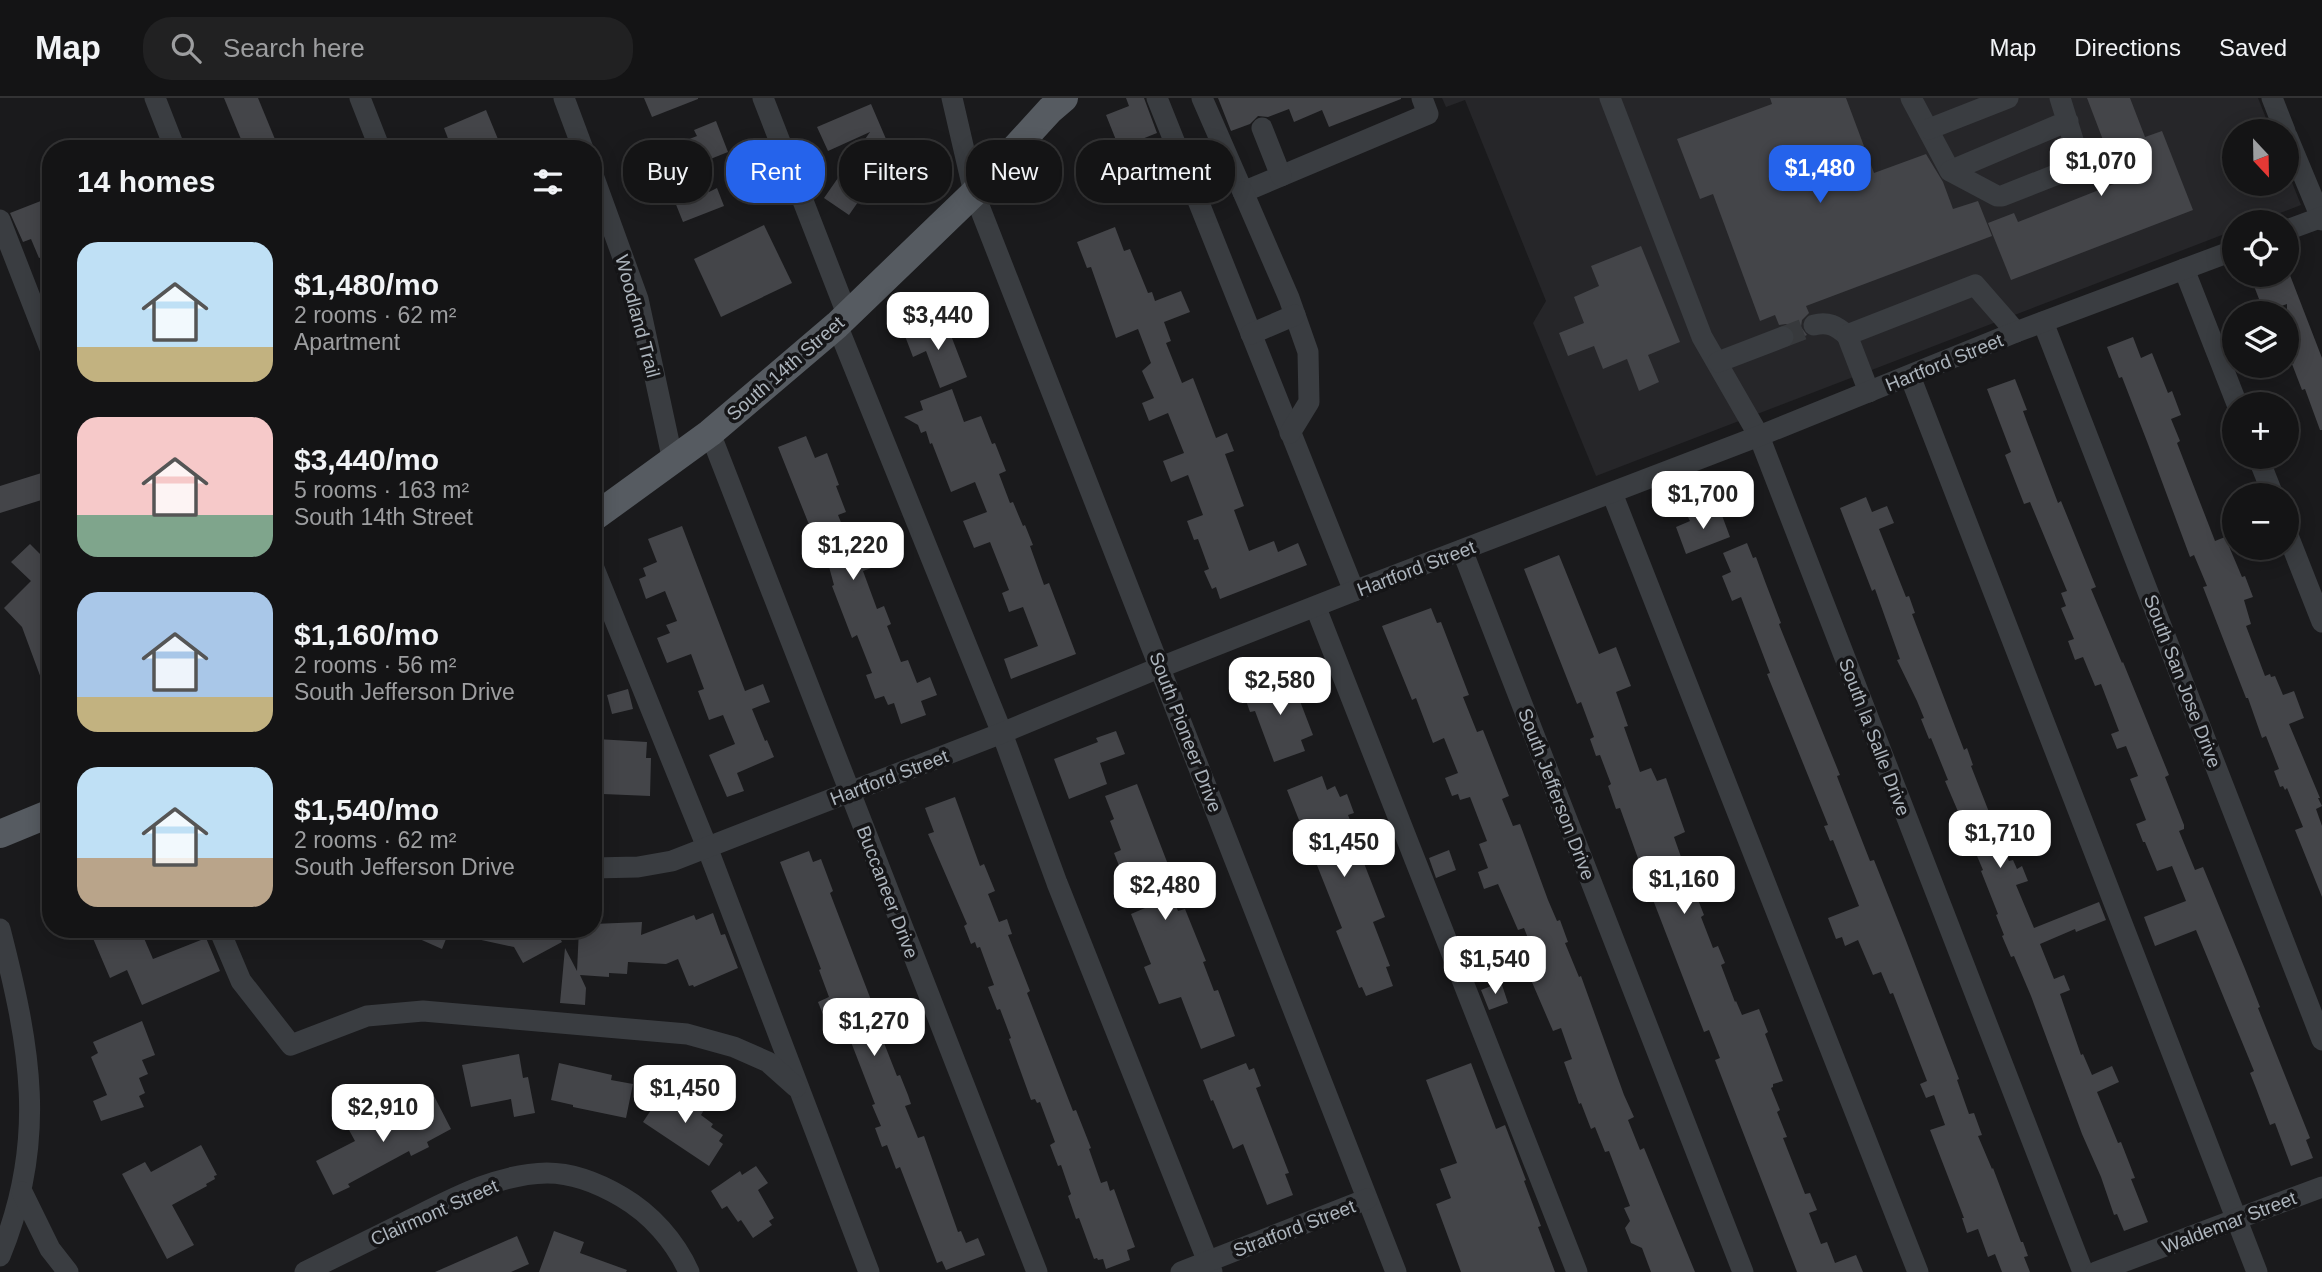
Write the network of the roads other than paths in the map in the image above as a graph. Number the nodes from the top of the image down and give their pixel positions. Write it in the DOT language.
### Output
graph roads {
  1 [pos="155,98"];
  2 [pos="360,98"];
  3 [pos="564,98"];
  4 [pos="763,98"];
  5 [pos="952,98"];
  6 [pos="1157,98"];
  7 [pos="1202,98"];
  8 [pos="1422,98"];
  9 [pos="1610,98"];
  10 [pos="1910,98"];
  11 [pos="2008,98"];
  12 [pos="2060,98"];
  13 [pos="2272,98"];
  14 [pos="1057,102"];
  15 [pos="2280,119"];
  16 [pos="2068,121"];
  17 [pos="1262,128"];
  18 [pos="1929,129"];
  19 [pos="171,140"];
  20 [pos="376,140"];
  21 [pos="580,140"];
  22 [pos="1022,140"];
  23 [pos="966,158"];
  24 [pos="2300,167"];
  25 [pos="1950,171"];
  26 [pos="1281,176"];
  27 [pos="1244,192"];
  28 [pos="602,200"];
  29 [pos="966,201"];
  30 [pos="978,203"];
  31 [pos="2322,218"];
  32 [pos="0,220"];
  33 [pos="2299,226"];
  34 [pos="2222,255"];
  35 [pos="2184,269"];
  36 [pos="1295,316"];
  37 [pos="842,320"];
  38 [pos="2043,322"];
  39 [pos="1814,325"];
  40 [pos="42,328"];
  41 [pos="2016,332"];
  42 [pos="1251,334"];
  43 [pos="1847,335"];
  44 [pos="1783,337"];
  45 [pos="1718,362"];
  46 [pos="1910,376"];
  47 [pos="1869,392"];
  48 [pos="2232,392"];
  49 [pos="710,433"];
  50 [pos="1290,433"];
  51 [pos="1759,436"];
  52 [pos="673,461"];
  53 [pos="1612,493"];
  54 [pos="602,512"];
  55 [pos="1462,550"];
  56 [pos="2298,560"];
  57 [pos="602,588"];
  58 [pos="1354,591"];
  59 [pos="1317,608"];
  60 [pos="2322,622"];
  61 [pos="1161,667"];
  62 [pos="1002,733"];
  63 [pos="849,792"];
  64 [pos="42,817"];
  65 [pos="0,834"];
  66 [pos="707,847"];
  67 [pos="602,868"];
  68 [pos="0,929"];
  69 [pos="223,938"];
  70 [pos="2322,1040"];
  71 [pos="798,1089"];
  72 [pos="2322,1186"];
  73 [pos="22,1192"];
  74 [pos="1367,1199"];
  75 [pos="2237,1219"];
  76 [pos="0,1256"];
  77 [pos="1210,1267"];
  78 [pos="68,1272"];
  79 [pos="305,1272"];
  80 [pos="689,1272"];
  81 [pos="869,1272"];
  82 [pos="1037,1272"];
  83 [pos="1181,1272"];
  84 [pos="1396,1272"];
  85 [pos="1577,1272"];
  86 [pos="1743,1272"];
  87 [pos="1918,1272"];
  88 [pos="2083,1272"];
  89 [pos="2096,1272"];
  90 [pos="2257,1272"];
  1 -- 19 [label="street"];
  2 -- 20 [label="street"];
  3 -- 21 [label="street"];
  4 -- 37 [label="street"];
  5 -- 23 [label="street, South Pioneer Drive"];
  6 -- 42 [label="street"];
  7 -- 27 [label="street"];
  8 -- 26 [label="street"];
  9 -- 45 [label="street, South la Salle Drive"];
  10 -- 18 [label="street"];
  11 -- 18 [label="street"];
  12 -- 16 [label="street"];
  13 -- 15 [label="street"];
  14 -- 22 [label="main road, South 14th Street"];
  16 -- 25 [label="street"];
  16 -- 25 [label="street"];
  17 -- 26 [label="street"];
  18 -- 25 [label="street"];
  24 -- 31 [label="street"];
  26 -- 27 [label="street"];
  27 -- 36 [label="street"];
  28 -- 52 [label="street, Woodland Trail"];
  29 -- 37 [label="main road, South 14th Street"];
  30 -- 61 [label="street, South Pioneer Drive"];
  31 -- 33 [label="street"];
  32 -- 40 [label="street"];
  34 -- 35 [label="street, Hartford Street"];
  35 -- 38 [label="street, Hartford Street"];
  35 -- 48 [label="street"];
  36 -- 42 [label="street"];
  36 -- 50 [label="street"];
  37 -- 49 [label="main road, South 14th Street"];
  37 -- 62 [label="street"];
  38 -- 41 [label="street, Hartford Street"];
  38 -- 70 [label="street, South San Jose Drive"];
  39 -- 43 [label="street"];
  41 -- 43 [label="street"];
  41 -- 46 [label="street, Hartford Street"];
  42 -- 50 [label="street"];
  43 -- 47 [label="street"];
  44 -- 45 [label="street"];
  45 -- 51 [label="street, South la Salle Drive"];
  46 -- 47 [label="street, Hartford Street"];
  46 -- 75 [label="street"];
  47 -- 51 [label="street, Hartford Street"];
  49 -- 52 [label="main road, South 14th Street"];
  49 -- 63 [label="street, Buccaneer Drive"];
  50 -- 58 [label="street"];
  51 -- 53 [label="street, Hartford Street"];
  51 -- 88 [label="street, South la Salle Drive"];
  52 -- 54 [label="main road, South 14th Street"];
  53 -- 55 [label="street, Hartford Street"];
  53 -- 87 [label="street"];
  55 -- 58 [label="street, Hartford Street"];
  55 -- 86 [label="street, South Jefferson Drive"];
  56 -- 60 [label="street"];
  57 -- 66 [label="street"];
  58 -- 59 [label="street, Hartford Street"];
  59 -- 61 [label="street, Hartford Street"];
  59 -- 85 [label="street"];
  61 -- 62 [label="street, Hartford Street"];
  61 -- 74 [label="street, South Pioneer Drive"];
  62 -- 63 [label="street, Hartford Street"];
  62 -- 77 [label="street"];
  63 -- 66 [label="street, Hartford Street"];
  63 -- 82 [label="street, Buccaneer Drive"];
  64 -- 65 [label="main road"];
  66 -- 67 [label="street, Hartford Street"];
  66 -- 71 [label="street"];
  68 -- 73 [label="street"];
  69 -- 71 [label="street"];
  71 -- 81 [label="street"];
  72 -- 75 [label="street, Waldemar Street"];
  73 -- 76 [label="street"];
  73 -- 78 [label="street"];
  74 -- 77 [label="street, Stratford Street"];
  74 -- 84 [label="street, South Pioneer Drive"];
  75 -- 89 [label="street, Waldemar Street"];
  75 -- 90 [label="street"];
  77 -- 83 [label="street, Stratford Street"];
  79 -- 80 [label="street, Clairmont Street"];
}
